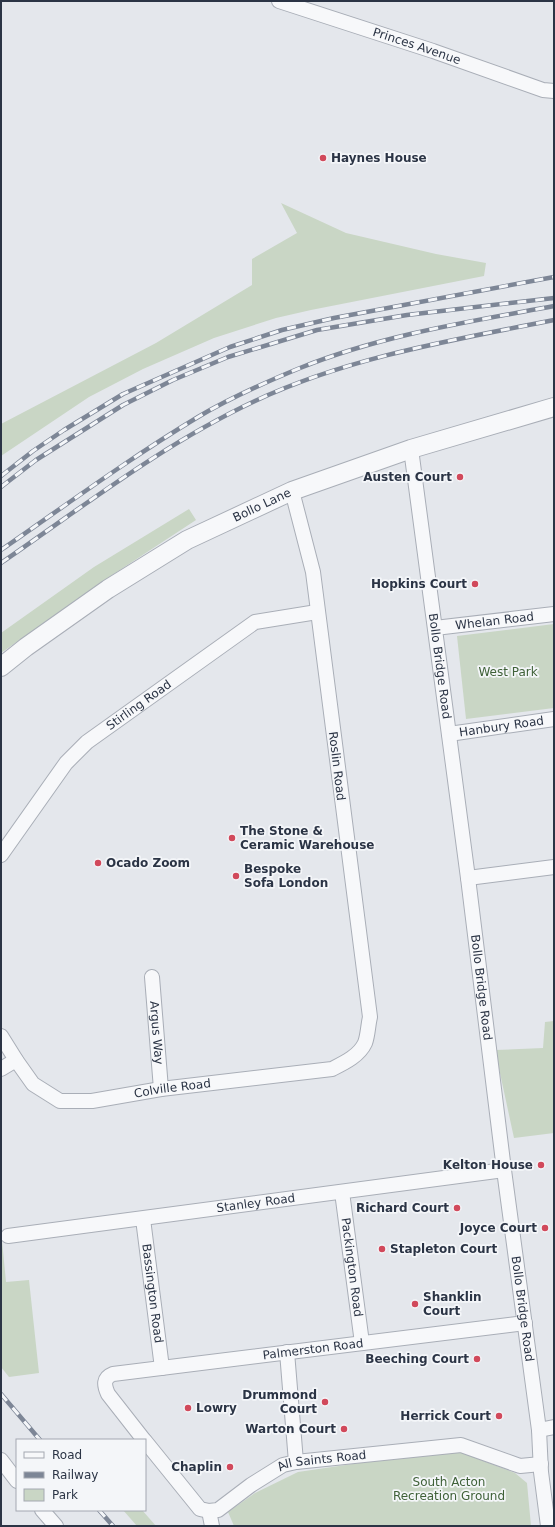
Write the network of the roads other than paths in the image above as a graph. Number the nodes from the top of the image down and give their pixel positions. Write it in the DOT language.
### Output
graph roads {
  1 [pos="279,1"];
  2 [pos="554,90"];
  3 [pos="554,407"];
  4 [pos="411,449"];
  5 [pos="292,491"];
  6 [pos="317,612"];
  7 [pos="554,614"];
  8 [pos="435,628"];
  9 [pos="1,667"];
  10 [pos="554,719"];
  11 [pos="449,734"];
  12 [pos="1,855"];
  13 [pos="554,867"];
  14 [pos="468,878"];
  15 [pos="152,977"];
  16 [pos="1,1036"];
  17 [pos="365,1043"];
  18 [pos="16,1060"];
  19 [pos="1,1069"];
  20 [pos="161,1089"];
  21 [pos="504,1170"];
  22 [pos="342,1192"];
  23 [pos="143,1219"];
  24 [pos="8,1236"];
  25 [pos="525,1323"];
  26 [pos="362,1343"];
  27 [pos="287,1352"];
  28 [pos="162,1368"];
  29 [pos="554,1427"];
  30 [pos="539,1430"];
  31 [pos="143,1439"];
  32 [pos="146,1442"];
  33 [pos="1,1460"];
  34 [pos="296,1462"];
  35 [pos="541,1464"];
  36 [pos="16,1480"];
  37 [pos="43,1511"];
  38 [pos="209,1511"];
  39 [pos="56,1526"];
  40 [pos="212,1526"];
  41 [pos="548,1526"];
  1 -- 2 [label="street, Princes Avenue"];
  3 -- 4 [label="street, Bollo Lane"];
  4 -- 5 [label="street, Bollo Lane"];
  4 -- 8 [label="street, Bollo Bridge Road"];
  5 -- 6 [label="street, Roslin Road"];
  5 -- 9 [label="street, Bollo Lane"];
  6 -- 12 [label="street, Stirling Road"];
  6 -- 17 [label="street, Roslin Road"];
  7 -- 8 [label="street, Whelan Road"];
  8 -- 11 [label="street, Bollo Bridge Road"];
  10 -- 11 [label="street, Hanbury Road"];
  11 -- 14 [label="street, Bollo Bridge Road"];
  13 -- 14 [label="street"];
  14 -- 21 [label="street, Bollo Bridge Road"];
  15 -- 20 [label="street, Argus Way"];
  16 -- 18 [label="street, Colville Road"];
  17 -- 20 [label="street, Colville Road"];
  18 -- 19 [label="street"];
  18 -- 20 [label="street, Colville Road"];
  21 -- 22 [label="street, Stanley Road"];
  21 -- 25 [label="street, Bollo Bridge Road"];
  22 -- 23 [label="street, Stanley Road"];
  22 -- 26 [label="street, Packington Road"];
  23 -- 24 [label="street, Stanley Road"];
  23 -- 28 [label="street, Bassington Road"];
  25 -- 26 [label="street, Palmerston Road"];
  25 -- 30 [label="street, Bollo Bridge Road"];
  26 -- 27 [label="street, Palmerston Road"];
  27 -- 28 [label="street, Palmerston Road"];
  27 -- 34 [label="street"];
  28 -- 31 [label="street, Palmerston Road"];
  29 -- 30 [label="street"];
  30 -- 35 [label="street, Bollo Bridge Road"];
  32 -- 38 [label="street"];
  33 -- 36 [label="street"];
  34 -- 35 [label="street, All Saints Road"];
  34 -- 38 [label="street, All Saints Road"];
  35 -- 41 [label="street, Bollo Bridge Road"];
  37 -- 39 [label="street"];
  38 -- 40 [label="street"];
}
